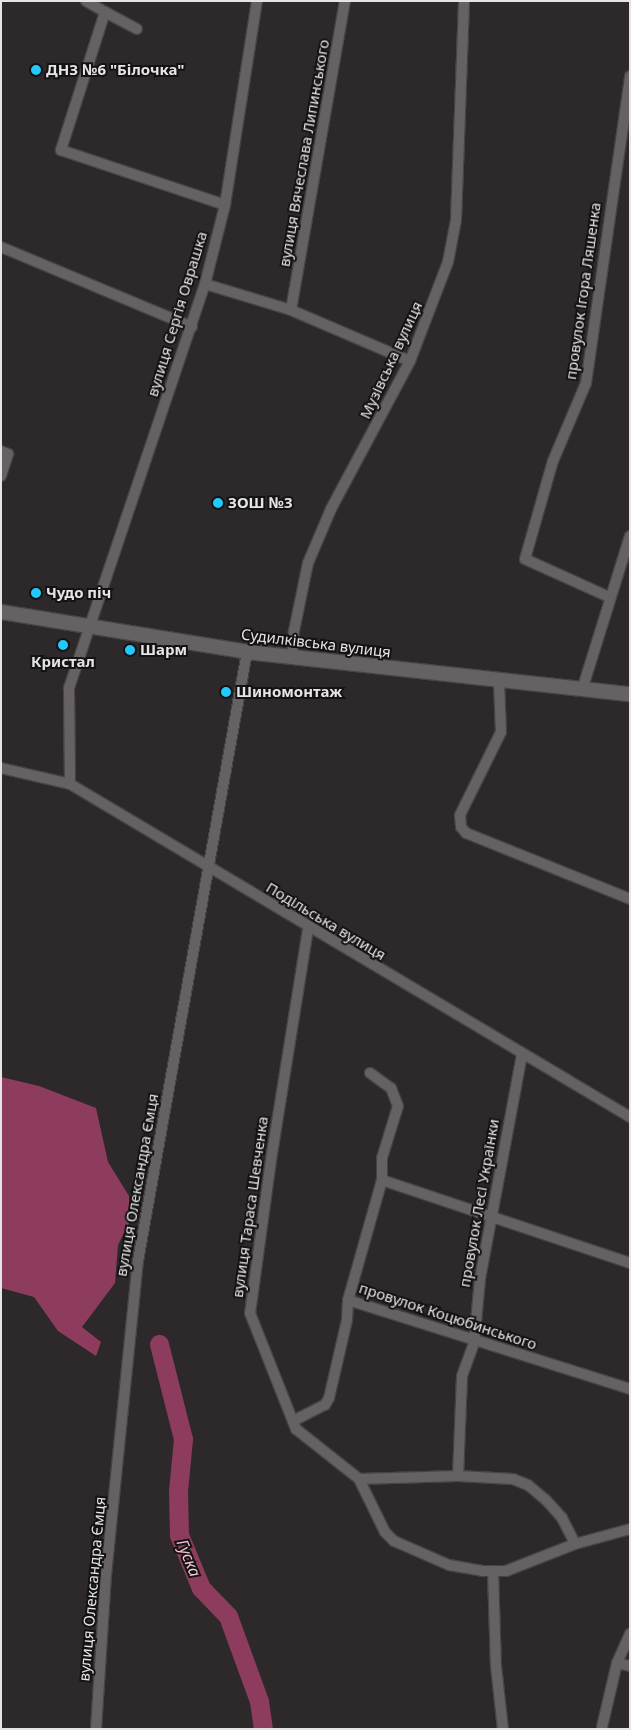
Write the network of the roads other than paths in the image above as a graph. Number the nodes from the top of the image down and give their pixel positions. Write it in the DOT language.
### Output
graph roads {
  1 [pos="86,1"];
  2 [pos="257,1"];
  3 [pos="346,1"];
  4 [pos="464,1"];
  5 [pos="105,12"];
  6 [pos="137,29"];
  7 [pos="630,76"];
  8 [pos="225,205"];
  9 [pos="1,247"];
  10 [pos="205,284"];
  11 [pos="291,310"];
  12 [pos="192,326"];
  13 [pos="410,361"];
  14 [pos="1,451"];
  15 [pos="1,476"];
  16 [pos="630,536"];
  17 [pos="609,597"];
  18 [pos="1,612"];
  19 [pos="88,627"];
  20 [pos="247,652"];
  21 [pos="292,657"];
  22 [pos="498,680"];
  23 [pos="582,690"];
  24 [pos="630,694"];
  25 [pos="1,768"];
  26 [pos="70,784"];
  27 [pos="208,866"];
  28 [pos="630,899"];
  29 [pos="308,928"];
  30 [pos="522,1055"];
  31 [pos="370,1073"];
  32 [pos="630,1117"];
  33 [pos="382,1180"];
  34 [pos="491,1217"];
  35 [pos="630,1263"];
  36 [pos="348,1300"];
  37 [pos="474,1343"];
  38 [pos="630,1389"];
  39 [pos="293,1421"];
  40 [pos="458,1476"];
  41 [pos="359,1479"];
  42 [pos="630,1529"];
  43 [pos="575,1544"];
  44 [pos="493,1572"];
  45 [pos="630,1634"];
  46 [pos="618,1663"];
  47 [pos="630,1666"];
  48 [pos="603,1728"];
  49 [pos="96,1729"];
  50 [pos="503,1729"];
  1 -- 5 [label="street"];
  2 -- 8 [label="street, вулиця Сергія Оврашка"];
  3 -- 11 [label="street, вулиця Вячеслава Липинського"];
  4 -- 13 [label="street, Музівська вулиця"];
  5 -- 6 [label="street"];
  5 -- 8 [label="street"];
  7 -- 17 [label="street, провулок Ігора Ляшенка"];
  8 -- 10 [label="street, вулиця Сергія Оврашка"];
  9 -- 12 [label="street"];
  10 -- 11 [label="street"];
  10 -- 12 [label="street, вулиця Сергія Оврашка"];
  11 -- 13 [label="street"];
  12 -- 19 [label="street, вулиця Сергія Оврашка"];
  13 -- 21 [label="street, Музівська вулиця"];
  14 -- 15 [label="street"];
  16 -- 17 [label="street"];
  17 -- 23 [label="street"];
  18 -- 19 [label="main road, Судилківська вулиця"];
  19 -- 20 [label="main road, Судилківська вулиця"];
  19 -- 26 [label="street, вулиця Сергія Оврашка"];
  20 -- 21 [label="main road, Судилківська вулиця"];
  20 -- 27 [label="street, вулиця Олександра Ємця"];
  21 -- 22 [label="main road, Судилківська вулиця"];
  22 -- 23 [label="main road, Судилківська вулиця"];
  22 -- 28 [label="street"];
  23 -- 24 [label="main road, Судилківська вулиця"];
  25 -- 26 [label="street, Подільська вулиця"];
  26 -- 27 [label="street, Подільська вулиця"];
  27 -- 29 [label="street, Подільська вулиця"];
  27 -- 49 [label="street, вулиця Олександра Ємця"];
  29 -- 30 [label="street, Подільська вулиця"];
  29 -- 39 [label="street, вулиця Тараса Шевченка"];
  30 -- 32 [label="street, Подільська вулиця"];
  30 -- 34 [label="street, провулок Лесі Українки"];
  31 -- 33 [label="street, провулок Коцюбинського"];
  33 -- 34 [label="street"];
  33 -- 36 [label="street, провулок Коцюбинського"];
  34 -- 35 [label="street"];
  34 -- 37 [label="street, провулок Лесі Українки"];
  36 -- 37 [label="street, провулок Коцюбинського"];
  36 -- 39 [label="street"];
  37 -- 38 [label="street, провулок Коцюбинського"];
  37 -- 40 [label="street, провулок Лесі Українки"];
  39 -- 41 [label="street, вулиця Тараса Шевченка"];
  40 -- 41 [label="street"];
  40 -- 43 [label="street"];
  41 -- 44 [label="street, вулиця Тараса Шевченка"];
  42 -- 43 [label="street"];
  43 -- 44 [label="street"];
  44 -- 50 [label="street"];
  45 -- 46 [label="street"];
  46 -- 47 [label="street"];
  46 -- 48 [label="street"];
}
